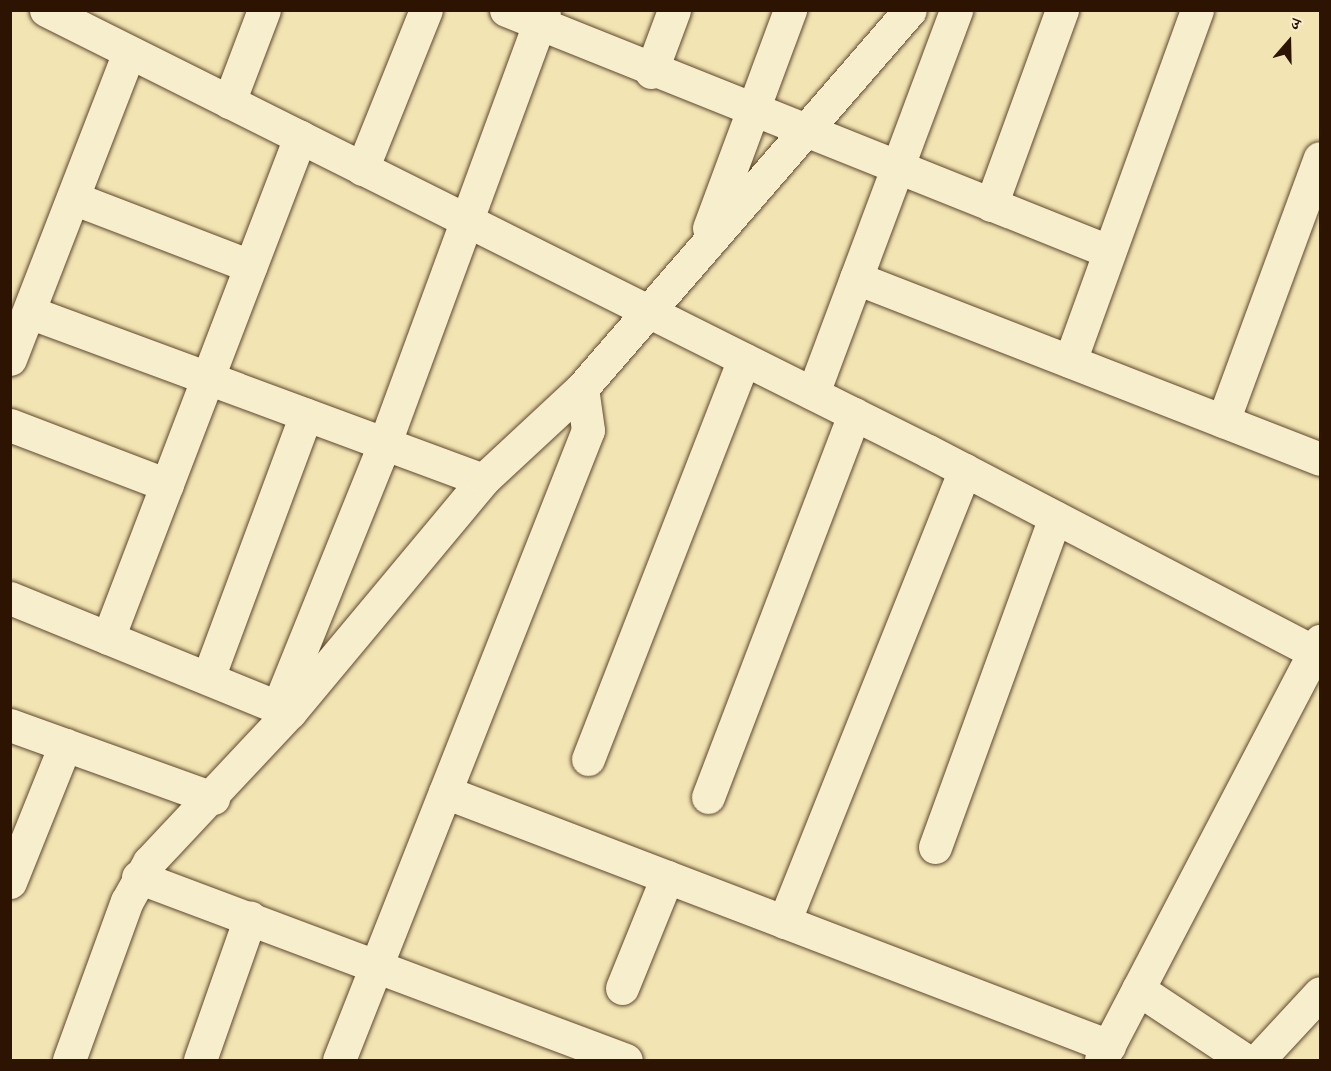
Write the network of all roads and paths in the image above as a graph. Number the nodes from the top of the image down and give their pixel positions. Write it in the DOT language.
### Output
graph roads {
  1 [pos="46,10"];
  2 [pos="264,10"];
  3 [pos="426,10"];
  4 [pos="506,10"];
  5 [pos="674,10"];
  6 [pos="790,10"];
  7 [pos="909,10"];
  8 [pos="956,10"];
  9 [pos="1062,10"];
  10 [pos="1197,10"];
  11 [pos="541,17"];
  12 [pos="129,52"];
  13 [pos="651,72"];
  14 [pos="229,102"];
  15 [pos="752,110"];
  16 [pos="804,131"];
  17 [pos="300,137"];
  18 [pos="1320,158"];
  19 [pos="897,167"];
  20 [pos="362,169"];
  21 [pos="1314,197"];
  22 [pos="72,198"];
  23 [pos="991,205"];
  24 [pos="468,221"];
  25 [pos="702,247"];
  26 [pos="1108,251"];
  27 [pos="250,266"];
  28 [pos="856,278"];
  29 [pos="646,310"];
  30 [pos="29,312"];
  31 [pos="10,359"];
  32 [pos="744,359"];
  33 [pos="1070,361"];
  34 [pos="208,378"];
  35 [pos="582,388"];
  36 [pos="813,393"];
  37 [pos="854,414"];
  38 [pos="306,415"];
  39 [pos="1223,421"];
  40 [pos="10,425"];
  41 [pos="384,445"];
  42 [pos="1320,459"];
  43 [pos="965,470"];
  44 [pos="483,480"];
  45 [pos="167,485"];
  46 [pos="1055,517"];
  47 [pos="10,598"];
  48 [pos="108,638"];
  49 [pos="1318,649"];
  50 [pos="208,678"];
  51 [pos="284,709"];
  52 [pos="10,725"];
  53 [pos="65,745"];
  54 [pos="588,759"];
  55 [pos="445,792"];
  56 [pos="708,797"];
  57 [pos="213,798"];
  58 [pos="935,847"];
  59 [pos="138,877"];
  60 [pos="667,877"];
  61 [pos="10,882"];
  62 [pos="250,918"];
  63 [pos="784,922"];
  64 [pos="377,966"];
  65 [pos="622,988"];
  66 [pos="1138,989"];
  67 [pos="1320,993"];
  68 [pos="1105,1053"];
  69 [pos="69,1060"];
  70 [pos="200,1060"];
  71 [pos="339,1060"];
  72 [pos="626,1060"];
  73 [pos="1245,1060"];
  74 [pos="1258,1060"];
  1 -- 12 [label="street"];
  2 -- 14 [label="street"];
  3 -- 20 [label="street"];
  4 -- 11 [label="street"];
  5 -- 13 [label="street"];
  6 -- 15 [label="street"];
  7 -- 16 [label="street"];
  8 -- 19 [label="street"];
  9 -- 23 [label="street"];
  10 -- 26 [label="street"];
  11 -- 13 [label="street"];
  11 -- 24 [label="street"];
  12 -- 14 [label="street"];
  12 -- 22 [label="street"];
  13 -- 15 [label="street"];
  14 -- 17 [label="street"];
  15 -- 16 [label="street"];
  15 -- 25 [label="street"];
  16 -- 19 [label="street"];
  16 -- 25 [label="street"];
  17 -- 20 [label="street"];
  17 -- 27 [label="street"];
  18 -- 21 [label="street"];
  19 -- 23 [label="street"];
  19 -- 28 [label="street"];
  20 -- 24 [label="street"];
  21 -- 39 [label="street"];
  22 -- 27 [label="street"];
  22 -- 30 [label="street"];
  23 -- 26 [label="street"];
  24 -- 29 [label="street"];
  24 -- 41 [label="street"];
  25 -- 29 [label="street"];
  26 -- 33 [label="street"];
  27 -- 34 [label="street"];
  28 -- 33 [label="street"];
  28 -- 36 [label="street"];
  29 -- 32 [label="street"];
  29 -- 35 [label="street"];
  30 -- 31 [label="street"];
  30 -- 34 [label="street"];
  32 -- 36 [label="street"];
  32 -- 54 [label="street"];
  33 -- 39 [label="street"];
  34 -- 38 [label="street"];
  34 -- 45 [label="street"];
  35 -- 44 [label="street"];
  35 -- 55 [label="street"];
  36 -- 37 [label="street"];
  37 -- 43 [label="street"];
  37 -- 56 [label="street"];
  38 -- 41 [label="street"];
  38 -- 50 [label="street"];
  39 -- 42 [label="street"];
  40 -- 45 [label="street"];
  41 -- 44 [label="street"];
  41 -- 51 [label="street"];
  43 -- 46 [label="street"];
  43 -- 63 [label="street"];
  44 -- 51 [label="street"];
  45 -- 48 [label="street"];
  46 -- 49 [label="street"];
  46 -- 58 [label="street"];
  47 -- 48 [label="street"];
  48 -- 50 [label="street"];
  49 -- 66 [label="street"];
  50 -- 51 [label="street"];
  51 -- 57 [label="street"];
  52 -- 53 [label="street"];
  53 -- 57 [label="street"];
  53 -- 61 [label="street"];
  55 -- 60 [label="street"];
  55 -- 64 [label="street"];
  57 -- 59 [label="street"];
  59 -- 62 [label="street"];
  59 -- 69 [label="street"];
  60 -- 63 [label="street"];
  60 -- 65 [label="street"];
  62 -- 64 [label="street"];
  62 -- 70 [label="street"];
  63 -- 68 [label="street"];
  64 -- 71 [label="street"];
  64 -- 72 [label="street"];
  66 -- 68 [label="street"];
  66 -- 73 [label="street"];
  67 -- 74 [label="street"];
}
